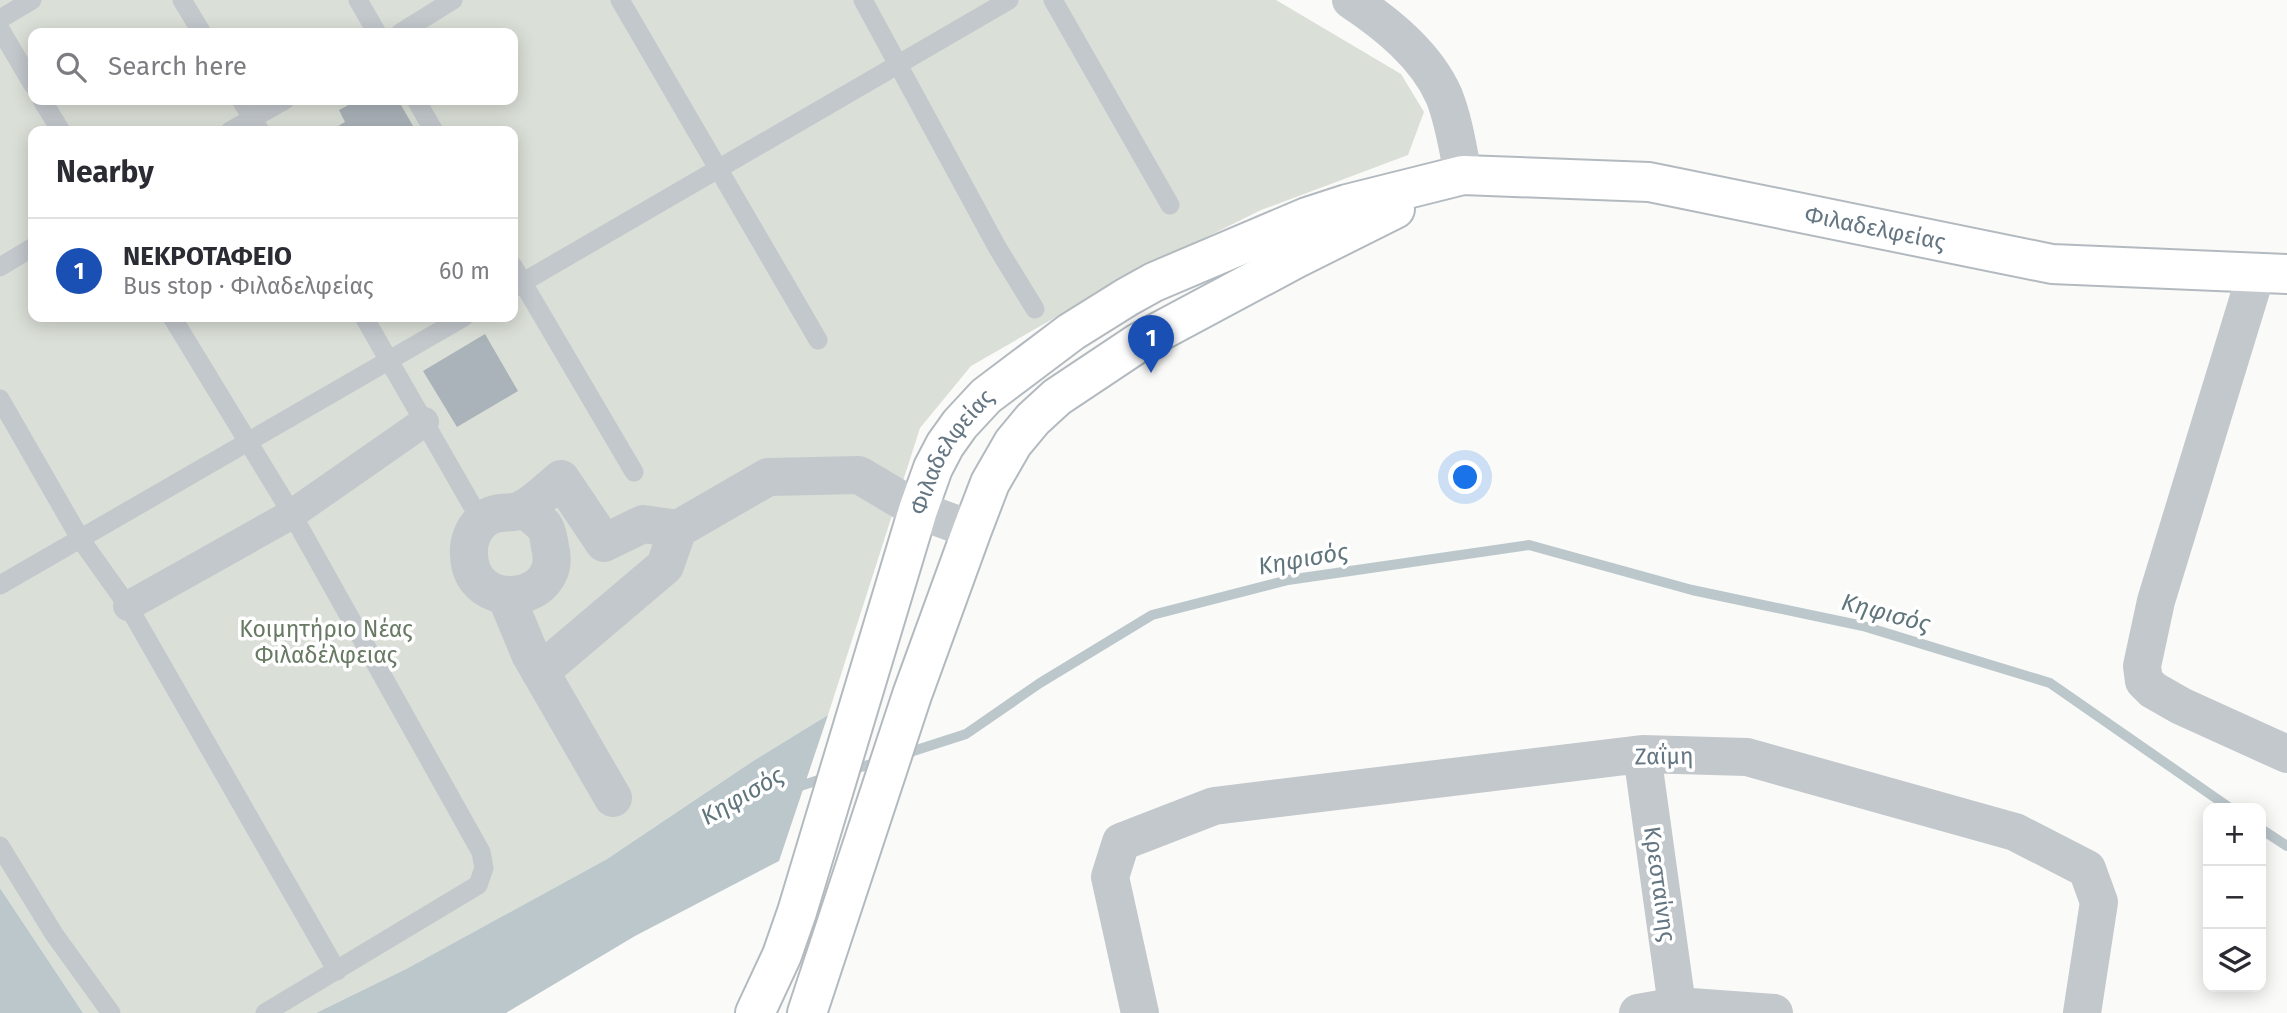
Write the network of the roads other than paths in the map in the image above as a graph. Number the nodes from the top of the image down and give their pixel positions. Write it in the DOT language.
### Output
graph roads {
  1 [pos="32,0"];
  2 [pos="182,0"];
  3 [pos="358,0"];
  4 [pos="453,0"];
  5 [pos="620,0"];
  6 [pos="863,0"];
  7 [pos="1009,0"];
  8 [pos="1053,0"];
  9 [pos="1351,0"];
  10 [pos="0,19"];
  11 [pos="199,28"];
  12 [pos="374,28"];
  13 [pos="408,28"];
  14 [pos="0,29"];
  15 [pos="898,65"];
  16 [pos="28,77"];
  17 [pos="45,105"];
  18 [pos="244,105"];
  19 [pos="279,105"];
  20 [pos="419,105"];
  21 [pos="256,125"];
  22 [pos="58,126"];
  23 [pos="431,126"];
  24 [pos="718,169"];
  25 [pos="1463,175"];
  26 [pos="1170,205"];
  27 [pos="28,250"];
  28 [pos="0,267"];
  29 [pos="2272,274"];
  30 [pos="518,278"];
  31 [pos="518,282"];
  32 [pos="1035,309"];
  33 [pos="175,322"];
  34 [pos="367,322"];
  35 [pos="455,322"];
  36 [pos="818,340"];
  37 [pos="389,361"];
  38 [pos="0,399"];
  39 [pos="424,422"];
  40 [pos="247,443"];
  41 [pos="634,472"];
  42 [pos="524,508"];
  43 [pos="918,510"];
  44 [pos="292,514"];
  45 [pos="481,521"];
  46 [pos="678,529"];
  47 [pos="972,530"];
  48 [pos="81,540"];
  49 [pos="0,585"];
  50 [pos="506,596"];
  51 [pos="128,606"];
  52 [pos="540,673"];
  53 [pos="1642,754"];
  54 [pos="2287,754"];
  55 [pos="613,798"];
  56 [pos="0,846"];
  57 [pos="337,971"];
  58 [pos="809,1010"];
  59 [pos="1678,1010"];
  60 [pos="111,1013"];
  61 [pos="265,1013"];
  62 [pos="755,1013"];
  63 [pos="1140,1013"];
  64 [pos="1638,1013"];
  65 [pos="1774,1013"];
  66 [pos="2082,1013"];
  1 -- 10 [label="lane"];
  2 -- 11 [label="lane"];
  3 -- 12 [label="lane"];
  4 -- 13 [label="lane"];
  5 -- 24 [label="lane"];
  6 -- 15 [label="lane"];
  7 -- 15 [label="lane"];
  8 -- 26 [label="lane"];
  9 -- 25 [label="street"];
  14 -- 16 [label="lane"];
  15 -- 24 [label="lane"];
  15 -- 32 [label="lane"];
  17 -- 22 [label="lane"];
  18 -- 21 [label="lane"];
  19 -- 21 [label="lane"];
  20 -- 23 [label="lane"];
  24 -- 30 [label="lane"];
  24 -- 36 [label="lane"];
  25 -- 29 [label="main road, Φιλαδελφείας"];
  25 -- 43 [label="main road, Φιλαδελφείας"];
  25 -- 47 [label="main road, Φιλαδελφείας"];
  27 -- 28 [label="lane"];
  29 -- 54 [label="street"];
  31 -- 41 [label="lane"];
  33 -- 40 [label="lane"];
  34 -- 37 [label="lane"];
  35 -- 37 [label="lane"];
  37 -- 39 [label="lane"];
  37 -- 40 [label="lane"];
  38 -- 48 [label="lane"];
  39 -- 44 [label="street"];
  39 -- 45 [label="lane"];
  40 -- 44 [label="lane"];
  40 -- 48 [label="lane"];
  42 -- 45 [label="street"];
  42 -- 46 [label="street"];
  42 -- 50 [label="street"];
  43 -- 46 [label="street"];
  43 -- 47 [label="street"];
  43 -- 62 [label="main road, Φιλαδελφείας"];
  44 -- 51 [label="street"];
  44 -- 57 [label="lane"];
  45 -- 50 [label="street"];
  46 -- 52 [label="street"];
  47 -- 58 [label="main road, Φιλαδελφείας"];
  48 -- 49 [label="lane"];
  48 -- 51 [label="lane"];
  50 -- 52 [label="street"];
  51 -- 57 [label="lane"];
  52 -- 55 [label="street"];
  53 -- 59 [label="street, Κρεσταίνης"];
  53 -- 63 [label="street, Ζαΐμη"];
  53 -- 66 [label="street, Ζαΐμη"];
  56 -- 60 [label="lane"];
  57 -- 61 [label="lane"];
  59 -- 64 [label="street"];
  59 -- 65 [label="street"];
}
